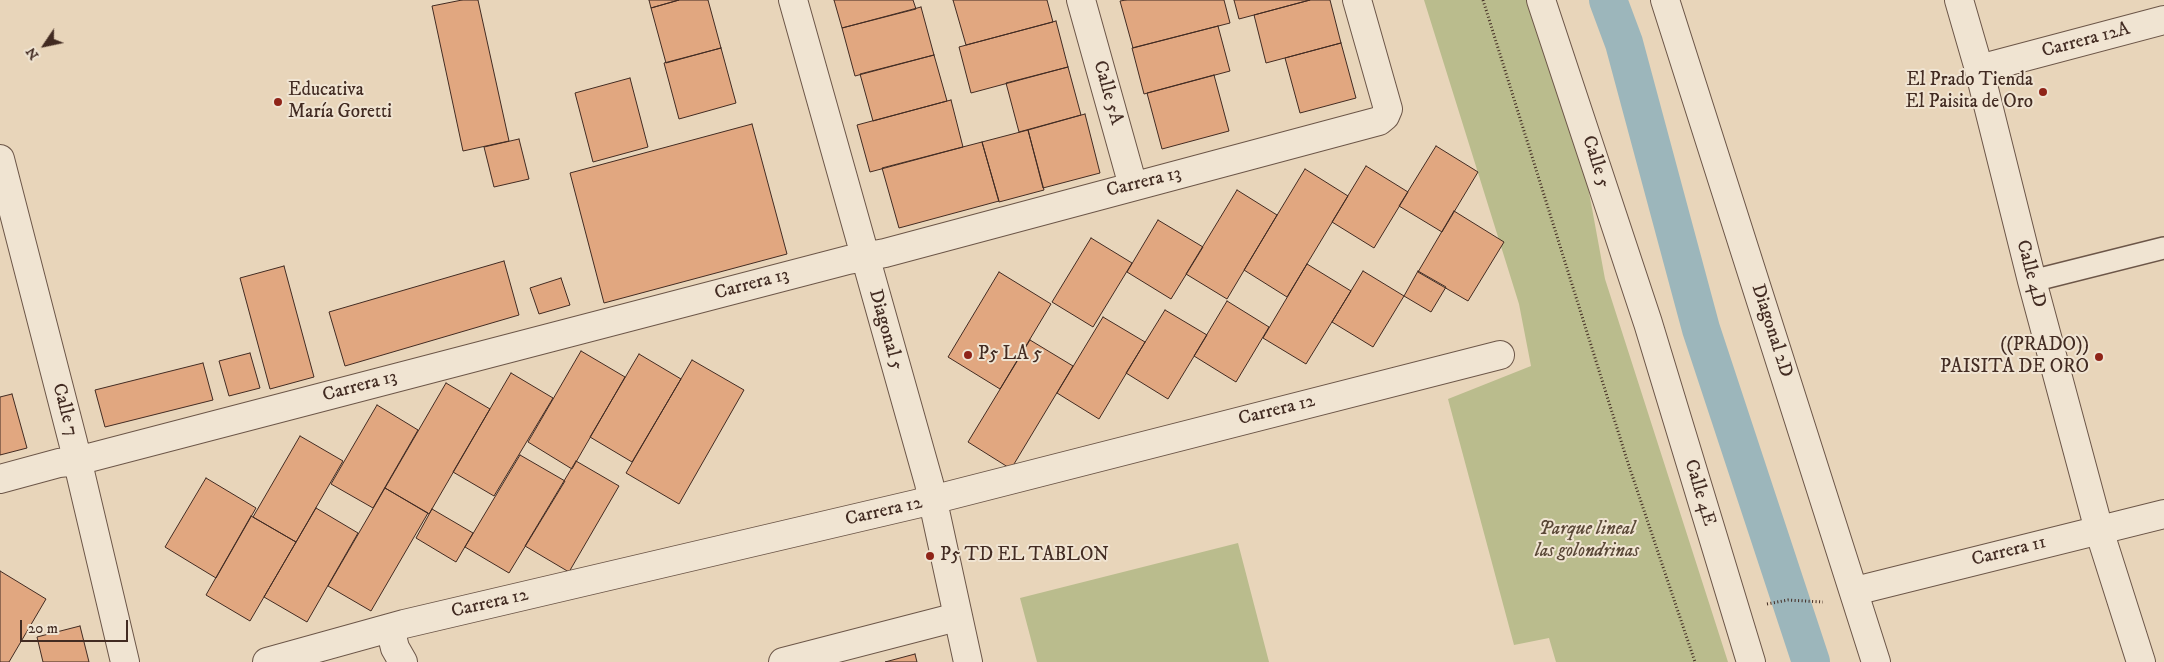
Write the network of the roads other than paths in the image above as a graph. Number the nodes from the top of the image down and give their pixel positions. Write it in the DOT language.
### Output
graph roads {
  1 [pos="793,0"];
  2 [pos="1080,0"];
  3 [pos="1357,0"];
  4 [pos="1541,0"];
  5 [pos="1665,0"];
  6 [pos="1959,0"];
  7 [pos="2164,20"];
  8 [pos="1978,69"];
  9 [pos="0,159"];
  10 [pos="1133,186"];
  11 [pos="2164,248"];
  12 [pos="865,257"];
  13 [pos="2032,281"];
  14 [pos="1648,323"];
  15 [pos="1500,355"];
  16 [pos="77,461"];
  17 [pos="0,479"];
  18 [pos="933,500"];
  19 [pos="2164,514"];
  20 [pos="2099,530"];
  21 [pos="1854,591"];
  22 [pos="957,617"];
  23 [pos="390,628"];
  24 [pos="125,662"];
  25 [pos="267,662"];
  26 [pos="403,662"];
  27 [pos="783,662"];
  28 [pos="968,662"];
  29 [pos="1751,662"];
  30 [pos="1876,662"];
  31 [pos="2141,662"];
  1 -- 12 [label="street, Diagonal 5"];
  2 -- 10 [label="street, Calle 5A"];
  3 -- 10 [label="street, Carrera 13"];
  4 -- 14 [label="street, Calle 5"];
  5 -- 21 [label="street, Diagonal 2D"];
  6 -- 8 [label="street, Calle 4D"];
  7 -- 8 [label="street, Carrera 12A"];
  8 -- 13 [label="street, Calle 4D"];
  9 -- 16 [label="street, Calle 7"];
  10 -- 12 [label="street, Carrera 13"];
  11 -- 13 [label="lane"];
  12 -- 16 [label="street, Carrera 13"];
  12 -- 18 [label="street, Diagonal 5"];
  13 -- 20 [label="street, Calle 4D"];
  14 -- 29 [label="street, Calle 4E"];
  15 -- 18 [label="street, Carrera 12"];
  16 -- 17 [label="street, Carrera 13"];
  16 -- 24 [label="street, Calle 7"];
  18 -- 22 [label="street, Diagonal 5"];
  18 -- 23 [label="street, Carrera 12"];
  19 -- 20 [label="street, Carrera 11"];
  20 -- 21 [label="street, Carrera 11"];
  20 -- 31 [label="street, Calle 4D"];
  21 -- 30 [label="street, Diagonal 2D"];
  22 -- 27 [label="street"];
  22 -- 28 [label="street, Diagonal 5"];
  23 -- 25 [label="street, Carrera 12"];
  23 -- 26 [label="street"];
}
